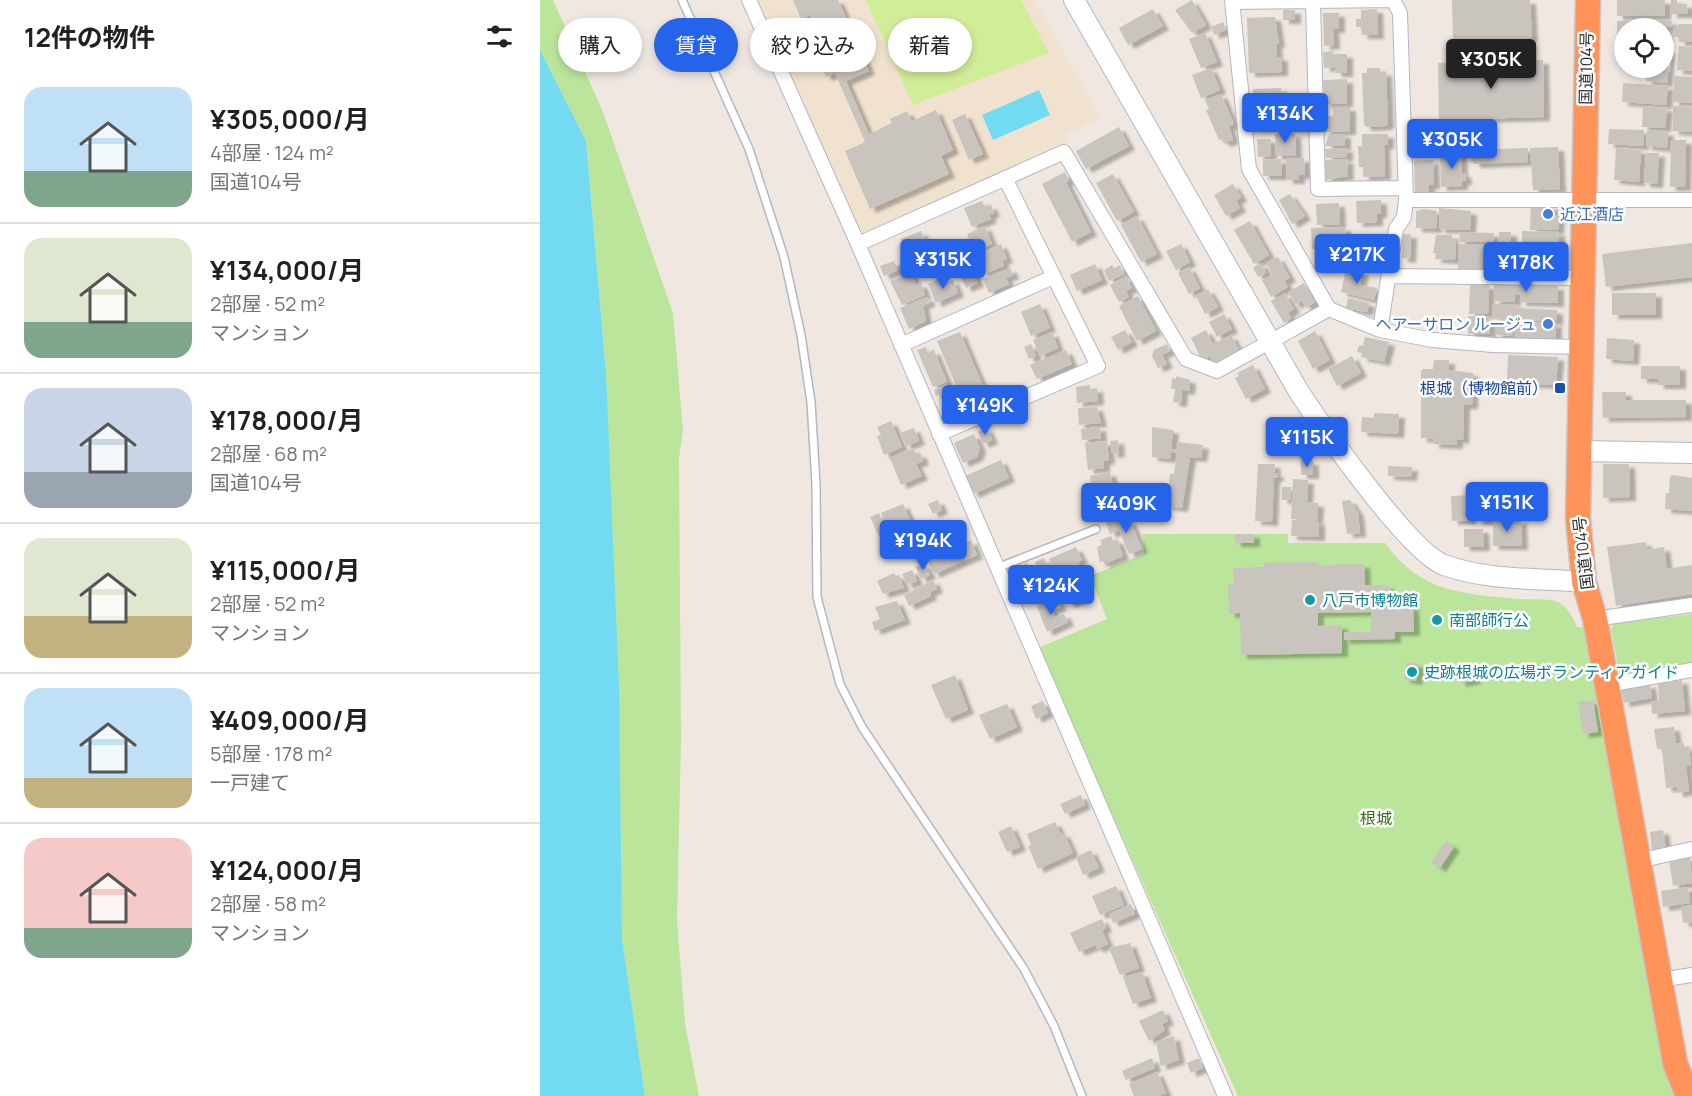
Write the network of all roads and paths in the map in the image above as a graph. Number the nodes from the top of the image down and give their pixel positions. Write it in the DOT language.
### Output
graph roads {
  1 [pos="682,0"];
  2 [pos="749,0"];
  3 [pos="1074,0"];
  4 [pos="1588,0"];
  5 [pos="1233,1"];
  6 [pos="1286,1"];
  7 [pos="1339,1"];
  8 [pos="1313,2"];
  9 [pos="1005,178"];
  10 [pos="1406,194"];
  11 [pos="1583,200"];
  12 [pos="1692,200"];
  13 [pos="858,244"];
  14 [pos="1390,276"];
  15 [pos="1053,277"];
  16 [pos="1582,278"];
  17 [pos="1329,309"];
  18 [pos="1380,330"];
  19 [pos="1269,342"];
  20 [pos="901,345"];
  21 [pos="1581,347"];
  22 [pos="939,434"];
  23 [pos="1579,451"];
  24 [pos="1692,453"];
  25 [pos="1096,529"];
  26 [pos="997,568"];
  27 [pos="1584,582"];
  28 [pos="1692,605"];
  29 [pos="1595,619"];
  30 [pos="1692,670"];
  31 [pos="1607,686"];
  32 [pos="1692,849"];
  33 [pos="1638,861"];
  34 [pos="1692,975"];
  35 [pos="1660,980"];
  36 [pos="1082,1096"];
  37 [pos="1226,1096"];
  38 [pos="1688,1096"];
  1 -- 36 [label="lane"];
  2 -- 13 [label="street"];
  3 -- 19 [label="street"];
  4 -- 11 [label="highway, 国道104号"];
  5 -- 6 [label="street"];
  5 -- 17 [label="street"];
  6 -- 8 [label="street"];
  7 -- 8 [label="street"];
  7 -- 10 [label="street"];
  8 -- 10 [label="street"];
  9 -- 13 [label="street"];
  9 -- 15 [label="street"];
  9 -- 19 [label="street"];
  10 -- 11 [label="street"];
  10 -- 14 [label="street"];
  11 -- 12 [label="street"];
  11 -- 16 [label="highway, 国道104号"];
  13 -- 20 [label="street"];
  14 -- 16 [label="street"];
  14 -- 18 [label="street"];
  15 -- 20 [label="street"];
  15 -- 22 [label="street"];
  16 -- 21 [label="highway, 国道104号"];
  17 -- 18 [label="street"];
  17 -- 19 [label="street"];
  18 -- 21 [label="street"];
  19 -- 27 [label="street"];
  20 -- 22 [label="street"];
  21 -- 23 [label="highway, 国道104号"];
  22 -- 26 [label="street"];
  23 -- 24 [label="street"];
  23 -- 27 [label="highway, 国道104号"];
  25 -- 26 [label="lane"];
  26 -- 37 [label="street"];
  27 -- 29 [label="highway, 国道104号"];
  28 -- 29 [label="street"];
  29 -- 31 [label="highway, 国道104号"];
  30 -- 31 [label="street"];
  31 -- 33 [label="highway, 国道104号"];
  32 -- 33 [label="street"];
  33 -- 35 [label="highway, 国道104号"];
  34 -- 35 [label="street"];
  35 -- 38 [label="highway, 国道104号"];
}
